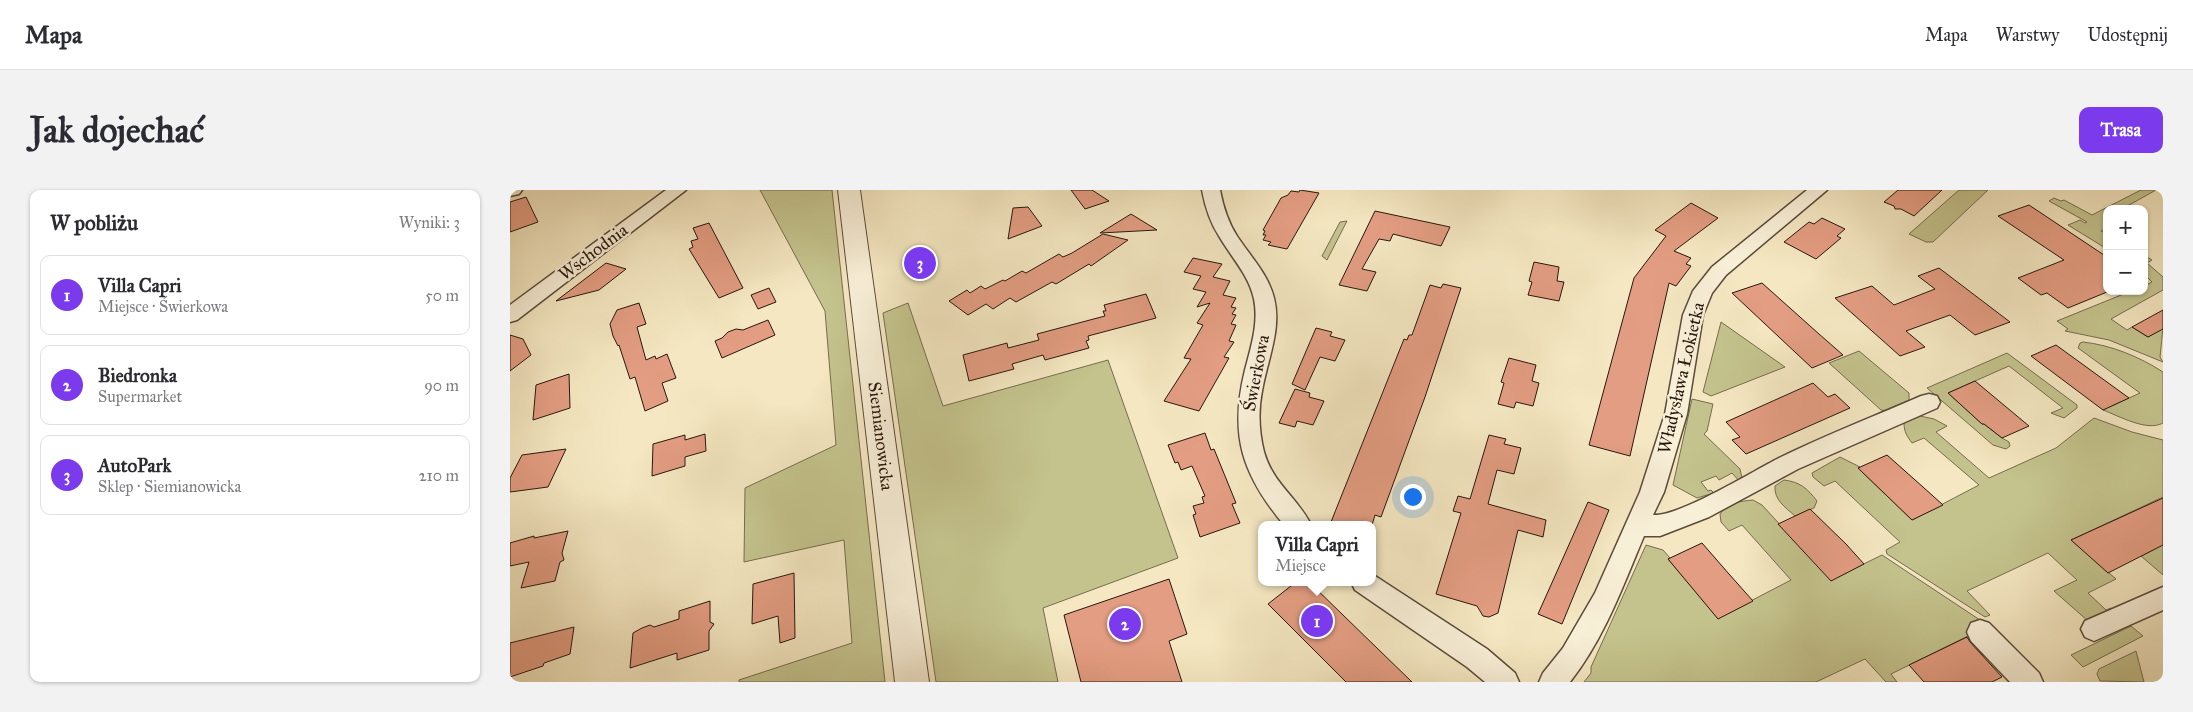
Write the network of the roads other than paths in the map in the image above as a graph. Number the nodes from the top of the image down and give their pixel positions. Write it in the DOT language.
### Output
graph roads {
  1 [pos="677,190"];
  2 [pos="849,190"];
  3 [pos="1211,190"];
  4 [pos="1818,190"];
  5 [pos="510,315"];
  6 [pos="1929,402"];
  7 [pos="1295,521"];
  8 [pos="1636,525"];
  9 [pos="1370,586"];
  10 [pos="2163,598"];
  11 [pos="2094,629"];
  12 [pos="1980,632"];
  13 [pos="912,682"];
  14 [pos="1505,682"];
  15 [pos="1553,682"];
  16 [pos="2029,682"];
  1 -- 5 [label="street, Wschodnia"];
  2 -- 13 [label="street, Siemianowicka"];
  3 -- 7 [label="street, Świerkowa"];
  4 -- 8 [label="street, Władysława Łokietka"];
  6 -- 8 [label="street"];
  8 -- 15 [label="street, Władysława Łokietka"];
  9 -- 14 [label="street"];
  10 -- 11 [label="street"];
  12 -- 16 [label="street"];
}
